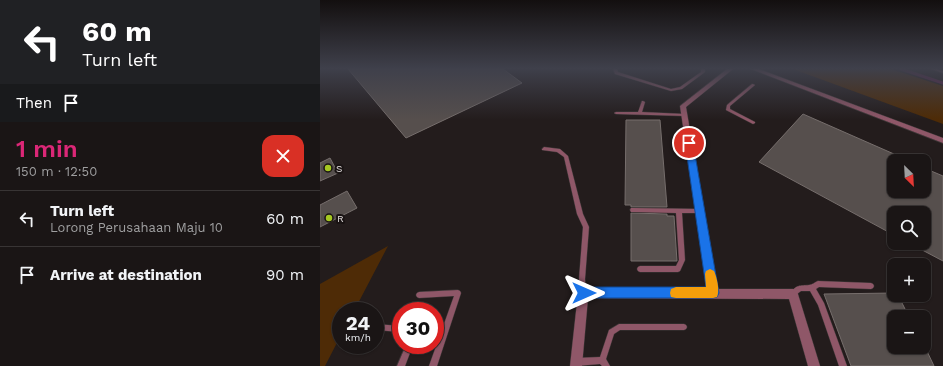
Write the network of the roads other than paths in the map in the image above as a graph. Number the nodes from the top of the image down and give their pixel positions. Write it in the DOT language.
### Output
graph roads {
  1 [pos="658,86"];
  2 [pos="684,86"];
  3 [pos="708,86"];
  4 [pos="751,86"];
  5 [pos="799,86"];
  6 [pos="643,102"];
  7 [pos="616,113"];
  8 [pos="640,114"];
  9 [pos="685,115"];
  10 [pos="753,123"];
  11 [pos="943,141"];
  12 [pos="544,149"];
  13 [pos="633,210"];
  14 [pos="679,210"];
  15 [pos="700,211"];
  16 [pos="640,269"];
  17 [pos="871,286"];
  18 [pos="812,288"];
  19 [pos="584,293"];
  20 [pos="713,293"];
  21 [pos="793,294"];
  22 [pos="419,295"];
  23 [pos="684,327"];
  24 [pos="406,354"];
  25 [pos="604,363"];
  26 [pos="576,364"];
  27 [pos="401,366"];
  28 [pos="433,366"];
  29 [pos="814,366"];
  30 [pos="843,366"];
  1 -- 2 [label="lane"];
  3 -- 9 [label="street"];
  4 -- 10 [label="lane"];
  5 -- 11 [label="street"];
  6 -- 8 [label="lane"];
  7 -- 8 [label="lane"];
  8 -- 9 [label="lane"];
  9 -- 15 [label="street"];
  12 -- 19 [label="lane"];
  13 -- 14 [label="lane"];
  14 -- 15 [label="lane"];
  14 -- 16 [label="lane"];
  15 -- 20 [label="street"];
  17 -- 18 [label="lane"];
  18 -- 21 [label="lane"];
  18 -- 30 [label="lane"];
  19 -- 20 [label="street"];
  19 -- 26 [label="street"];
  20 -- 21 [label="street"];
  21 -- 29 [label="street"];
  22 -- 28 [label="lane"];
  23 -- 25 [label="lane"];
  24 -- 27 [label="lane"];
  25 -- 26 [label="lane"];
}
